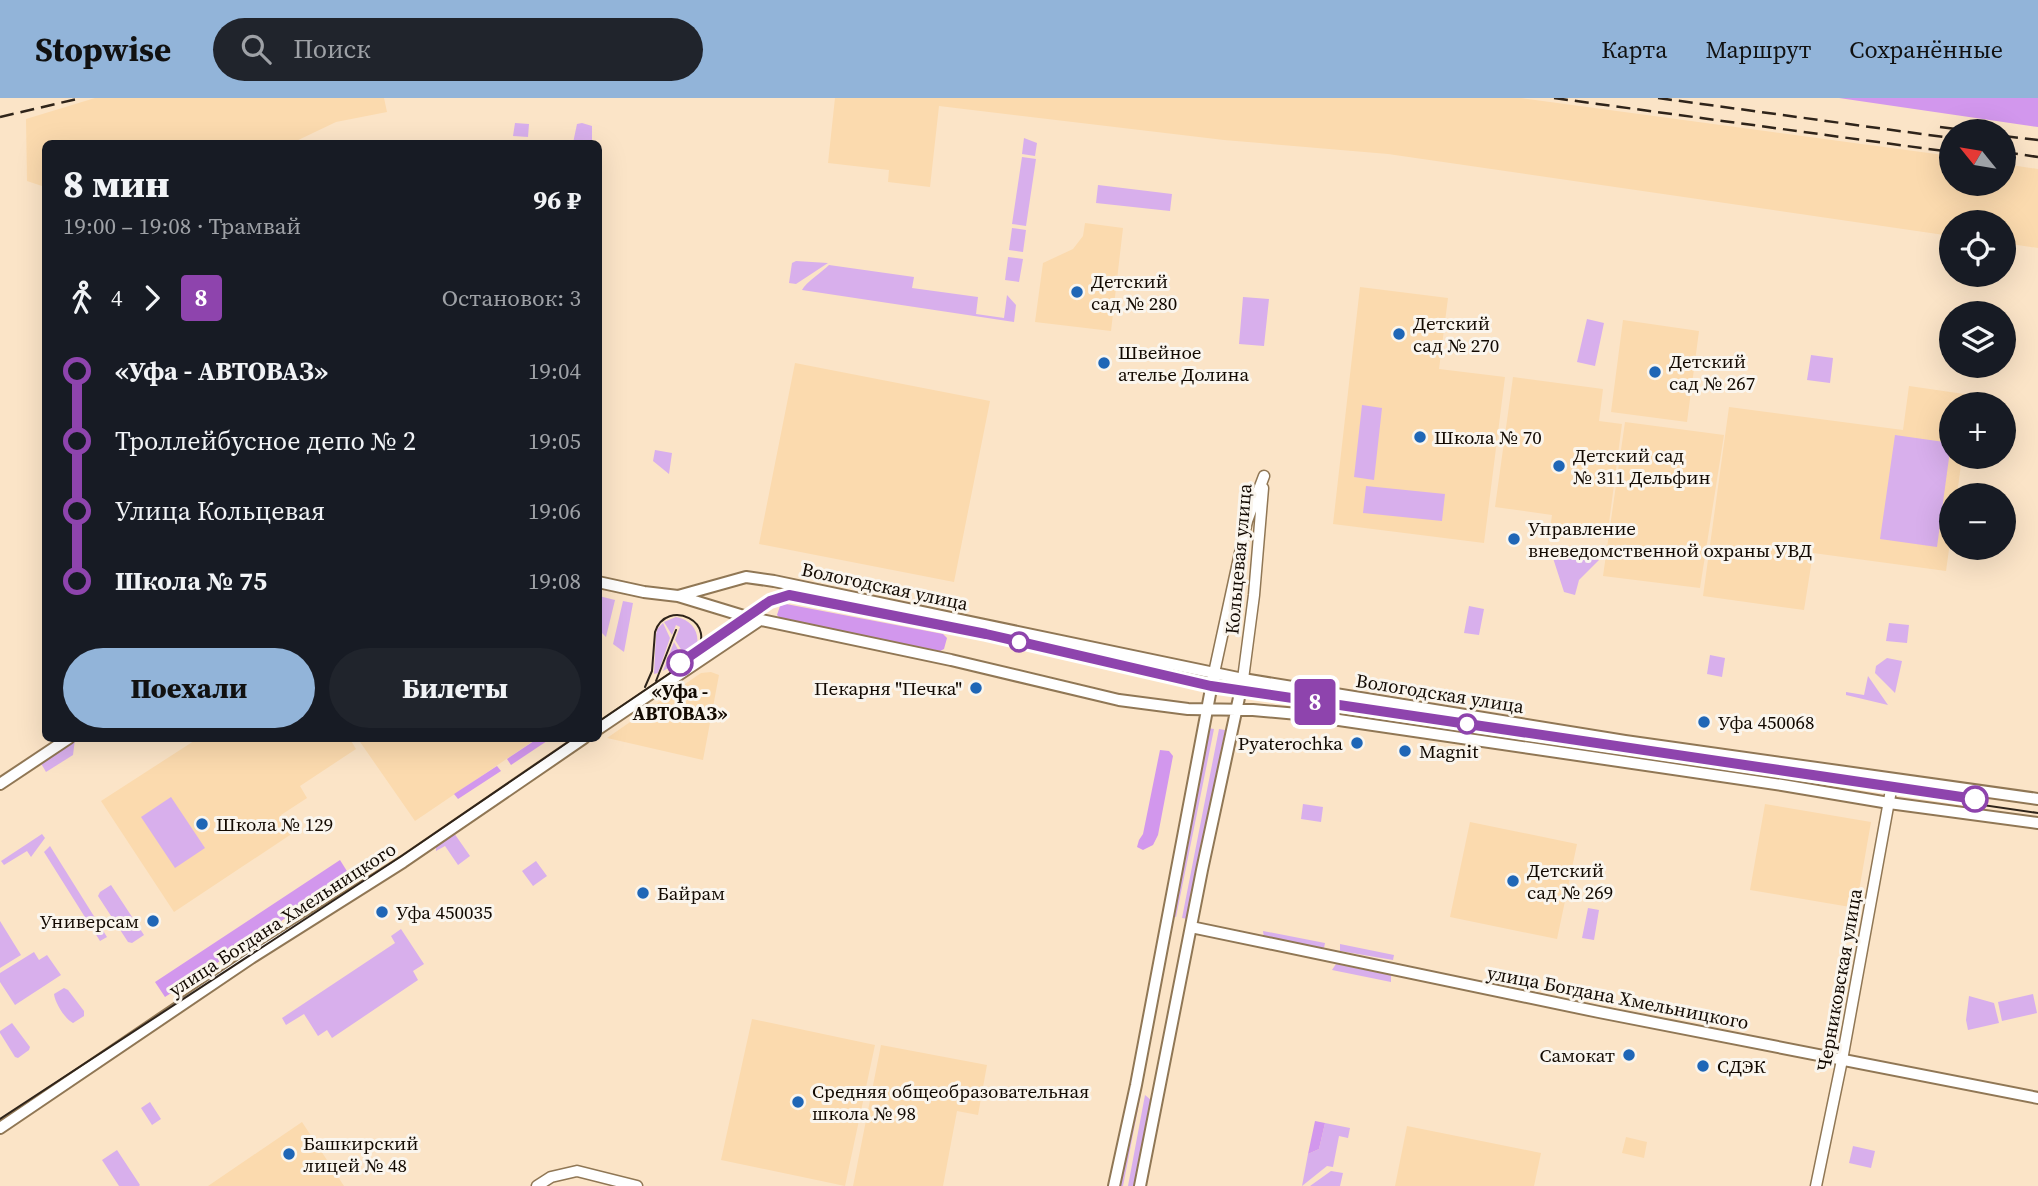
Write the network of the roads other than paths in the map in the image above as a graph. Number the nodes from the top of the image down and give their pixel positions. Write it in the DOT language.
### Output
graph roads {
  1 [pos="602,583"];
  2 [pos="678,596"];
  3 [pos="760,620"];
  4 [pos="1214,673"];
  5 [pos="1243,679"];
  6 [pos="1207,708"];
  7 [pos="1238,709"];
  8 [pos="602,726"];
  9 [pos="63,742"];
  10 [pos="578,742"];
  11 [pos="1893,779"];
  12 [pos="0,784"];
  13 [pos="2038,799"];
  14 [pos="1889,803"];
  15 [pos="2038,823"];
  16 [pos="1191,928"];
  17 [pos="1842,1060"];
  18 [pos="2038,1098"];
  19 [pos="0,1128"];
  20 [pos="537,1186"];
  21 [pos="637,1186"];
  22 [pos="1114,1186"];
  23 [pos="1140,1186"];
  24 [pos="1816,1186"];
  1 -- 2 [label="main road, Вологодская улица"];
  2 -- 3 [label="main road, Вологодская улица"];
  2 -- 4 [label="main road, Вологодская улица"];
  3 -- 6 [label="main road, Вологодская улица"];
  3 -- 8 [label="main road"];
  4 -- 5 [label="main road, Вологодская улица"];
  4 -- 5 [label="street, Кольцевая улица"];
  4 -- 6 [label="main road, Кольцевая улица"];
  5 -- 7 [label="main road, Кольцевая улица"];
  5 -- 11 [label="main road, Вологодская улица"];
  6 -- 7 [label="main road, Вологодская улица"];
  6 -- 22 [label="main road, Кольцевая улица"];
  7 -- 14 [label="main road, Вологодская улица"];
  7 -- 16 [label="main road, Кольцевая улица"];
  9 -- 12 [label="main road"];
  10 -- 19 [label="main road, улица Богдана Хмельницкого"];
  11 -- 13 [label="main road, Вологодская улица"];
  11 -- 14 [label="street, Черниковская улица"];
  14 -- 15 [label="main road, Вологодская улица"];
  14 -- 17 [label="street, Черниковская улица"];
  16 -- 17 [label="main road, улица Богдана Хмельницкого"];
  16 -- 23 [label="main road, Кольцевая улица"];
  17 -- 18 [label="main road, улица Богдана Хмельницкого"];
  17 -- 24 [label="street, Черниковская улица"];
  20 -- 21 [label="street"];
}
